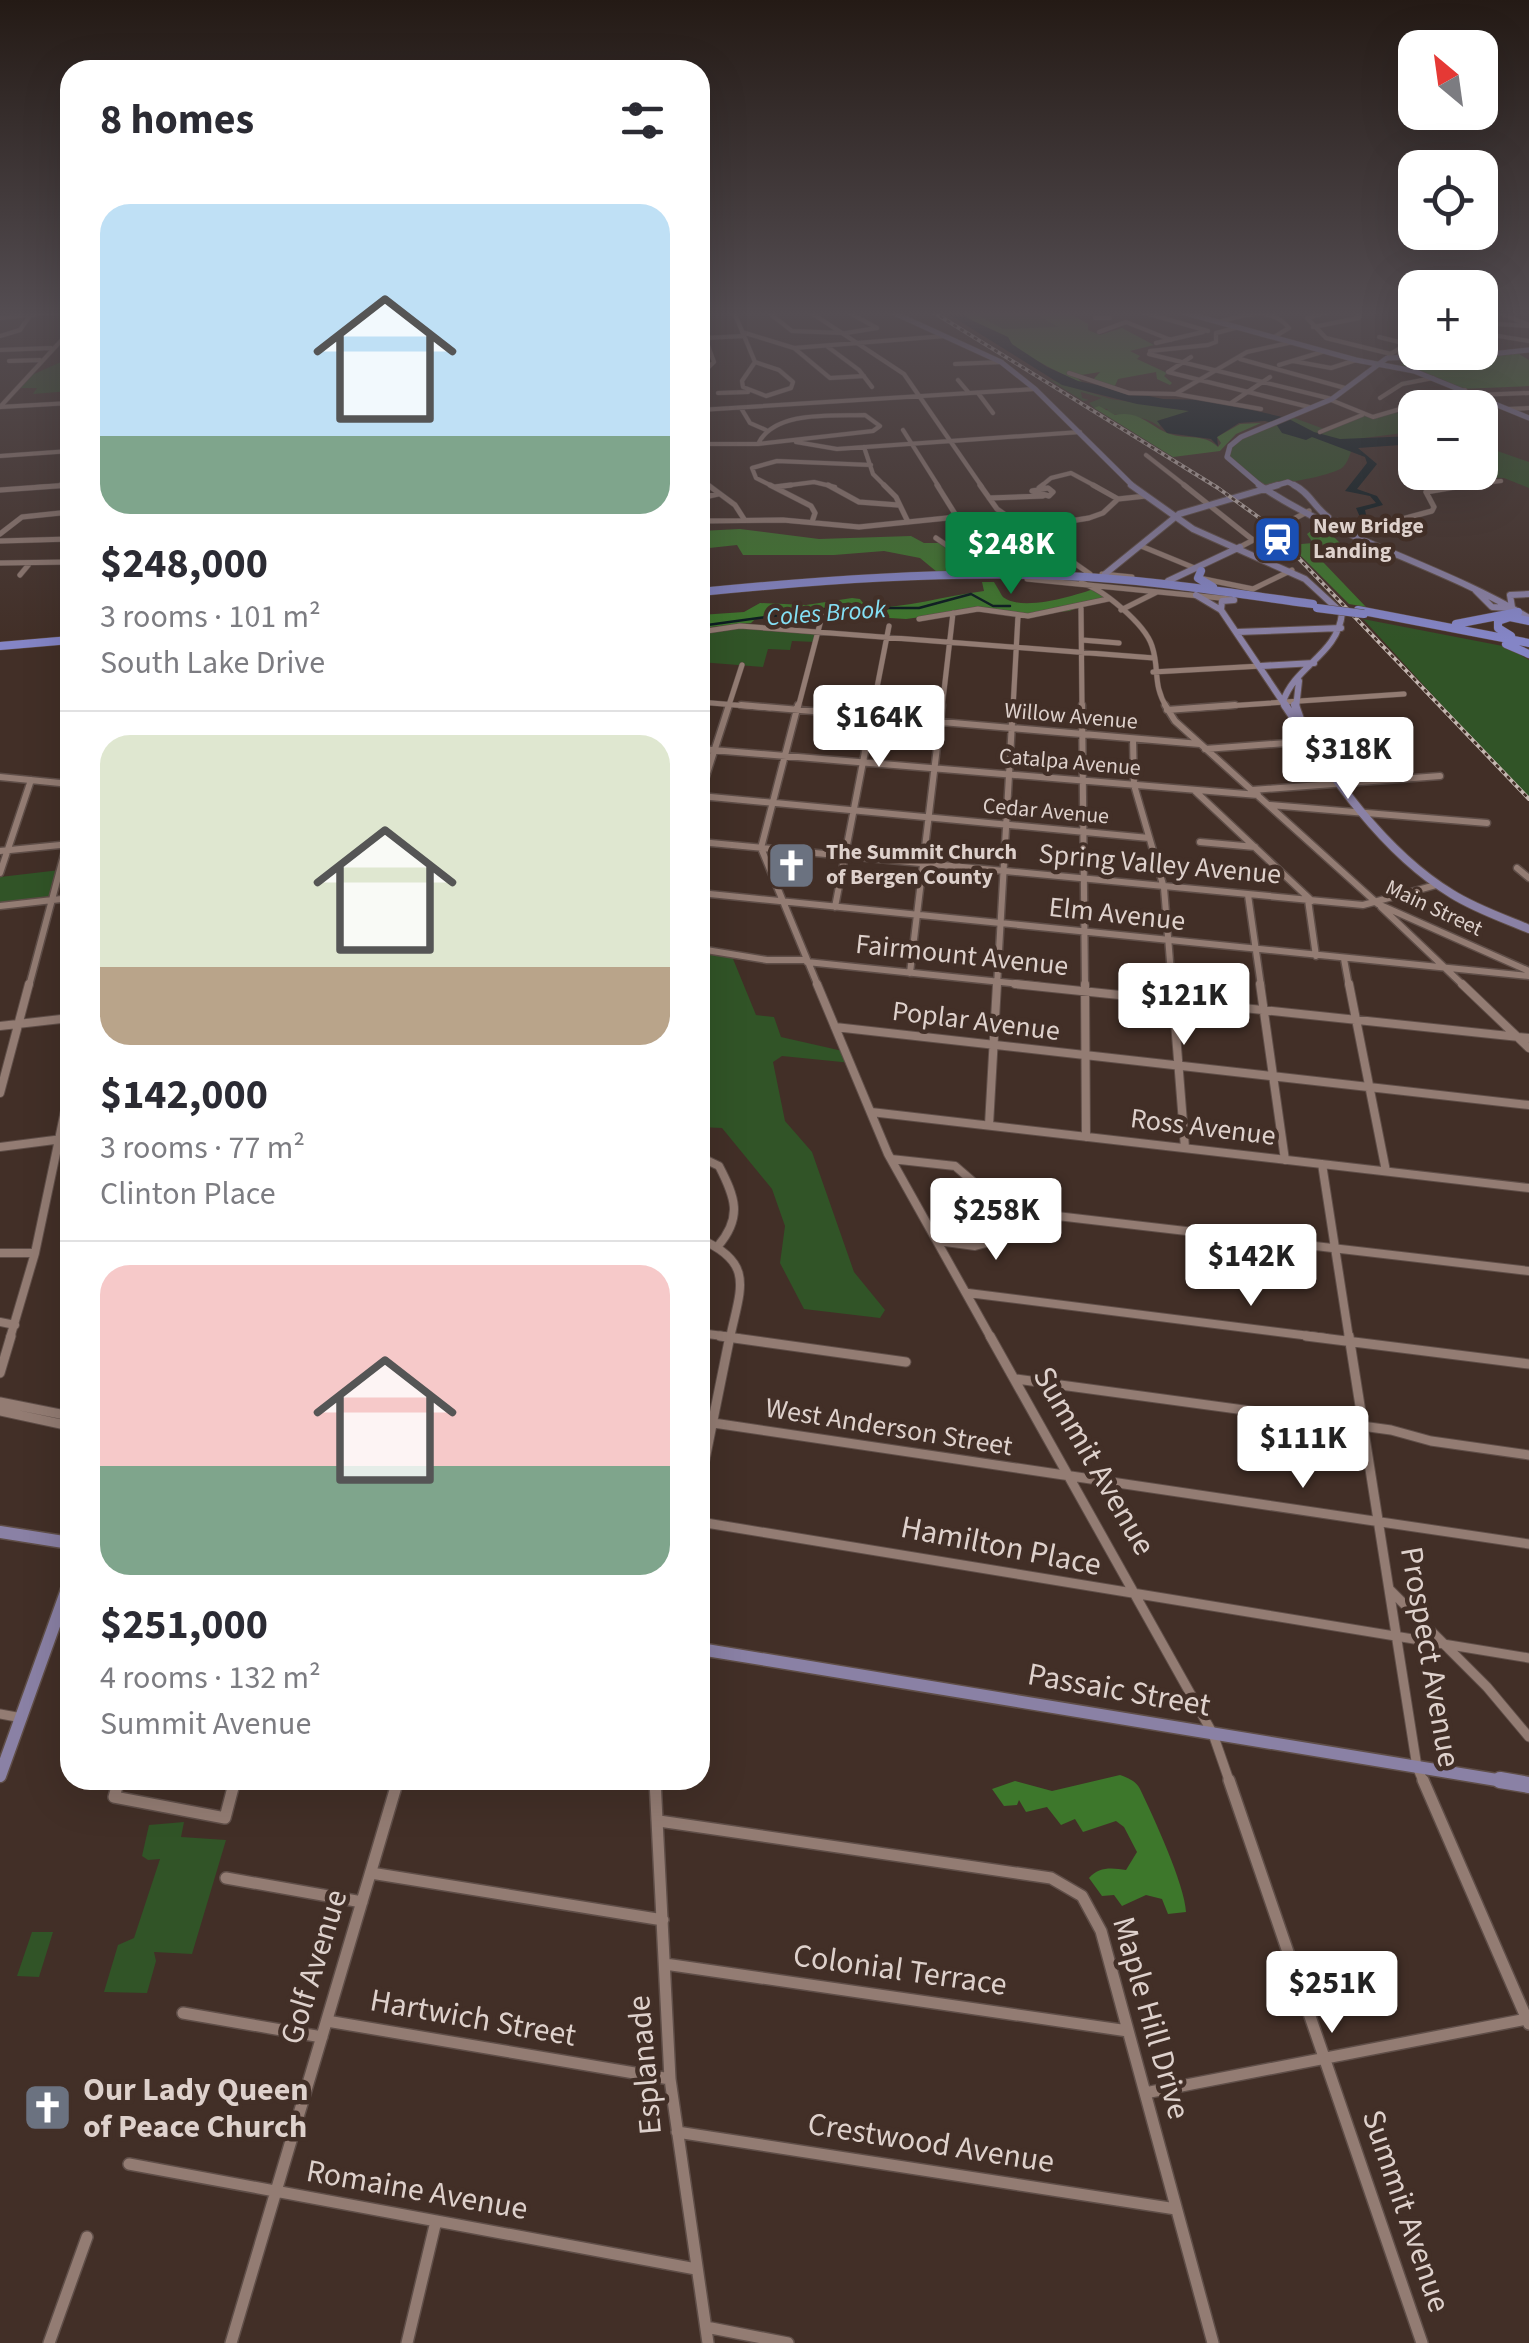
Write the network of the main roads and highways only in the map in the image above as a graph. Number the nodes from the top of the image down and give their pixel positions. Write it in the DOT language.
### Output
graph roads {
  1 [pos="1069,421"];
  2 [pos="1274,421"];
  3 [pos="1244,478"];
  4 [pos="1264,488"];
  5 [pos="1246,493"];
  6 [pos="1155,504"];
  7 [pos="1299,506"];
  8 [pos="1194,508"];
  9 [pos="1174,519"];
  10 [pos="1345,526"];
  11 [pos="1240,547"];
  12 [pos="1412,557"];
  13 [pos="1201,569"];
  14 [pos="1024,572"];
  15 [pos="985,573"];
  16 [pos="1106,574"];
  17 [pos="1027,579"];
  18 [pos="1168,581"];
  19 [pos="1470,582"];
  20 [pos="1227,590"];
  21 [pos="710,593"];
  22 [pos="710,593"];
  23 [pos="1529,594"];
  24 [pos="1196,595"];
  25 [pos="1254,596"];
  26 [pos="1234,600"];
  27 [pos="1285,604"];
  28 [pos="1487,605"];
  29 [pos="1315,606"];
  30 [pos="1221,610"];
  31 [pos="1361,612"];
  32 [pos="1523,612"];
  33 [pos="1397,617"];
  34 [pos="1482,621"];
  35 [pos="1342,624"];
  36 [pos="1237,632"];
  37 [pos="60,643"];
  38 [pos="1529,646"];
  39 [pos="0,648"];
  40 [pos="1315,663"];
  41 [pos="1261,666"];
  42 [pos="1299,681"];
  43 [pos="1273,684"];
  44 [pos="1285,692"];
  45 [pos="1284,702"];
  46 [pos="1294,702"];
  47 [pos="1302,725"];
  48 [pos="1529,929"];
  49 [pos="0,1532"];
  50 [pos="60,1541"];
  51 [pos="60,1610"];
  52 [pos="710,1652"];
  53 [pos="0,1776"];
  54 [pos="1529,1785"];
  1 -- 6 [label="main road"];
  2 -- 3 [label="main road"];
  3 -- 4 [label="main road"];
  3 -- 5 [label="main road"];
  4 -- 5 [label="main road"];
  4 -- 7 [label="main road"];
  4 -- 10 [label="main road"];
  5 -- 8 [label="main road"];
  6 -- 8 [label="main road"];
  6 -- 9 [label="main road"];
  7 -- 10 [label="main road"];
  7 -- 10 [label="main road"];
  8 -- 9 [label="main road"];
  9 -- 11 [label="main road"];
  9 -- 16 [label="main road"];
  10 -- 12 [label="main road"];
  10 -- 12 [label="main road"];
  11 -- 13 [label="main road"];
  11 -- 35 [label="main road"];
  12 -- 19 [label="main road"];
  13 -- 18 [label="main road"];
  13 -- 20 [label="highway"];
  14 -- 15 [label="highway"];
  14 -- 17 [label="highway"];
  14 -- 21 [label="highway"];
  14 -- 27 [label="highway"];
  15 -- 22 [label="highway"];
  15 -- 25 [label="highway"];
  18 -- 20 [label="highway"];
  19 -- 28 [label="main road"];
  19 -- 32 [label="main road"];
  20 -- 25 [label="highway"];
  23 -- 32 [label="main road"];
  24 -- 30 [label="main road"];
  25 -- 29 [label="highway"];
  26 -- 27 [label="highway"];
  26 -- 30 [label="main road"];
  27 -- 29 [label="highway"];
  28 -- 32 [label="main road"];
  28 -- 34 [label="highway"];
  29 -- 31 [label="highway, bridge"];
  30 -- 36 [label="main road"];
  31 -- 33 [label="highway"];
  31 -- 38 [label="highway"];
  32 -- 34 [label="highway"];
  32 -- 38 [label="highway"];
  33 -- 34 [label="highway"];
  33 -- 38 [label="highway"];
  35 -- 36 [label="main road"];
  35 -- 40 [label="main road"];
  36 -- 41 [label="main road"];
  37 -- 39 [label="highway"];
  40 -- 41 [label="main road"];
  40 -- 42 [label="main road"];
  41 -- 43 [label="main road"];
  42 -- 44 [label="main road"];
  42 -- 46 [label="main road"];
  43 -- 44 [label="main road"];
  43 -- 45 [label="main road"];
  44 -- 45 [label="main road"];
  44 -- 46 [label="main road"];
  45 -- 47 [label="main road"];
  46 -- 47 [label="main road"];
  47 -- 48 [label="main road"];
  49 -- 50 [label="main road"];
  51 -- 53 [label="main road"];
  52 -- 54 [label="main road, Passaic Street"];
}
